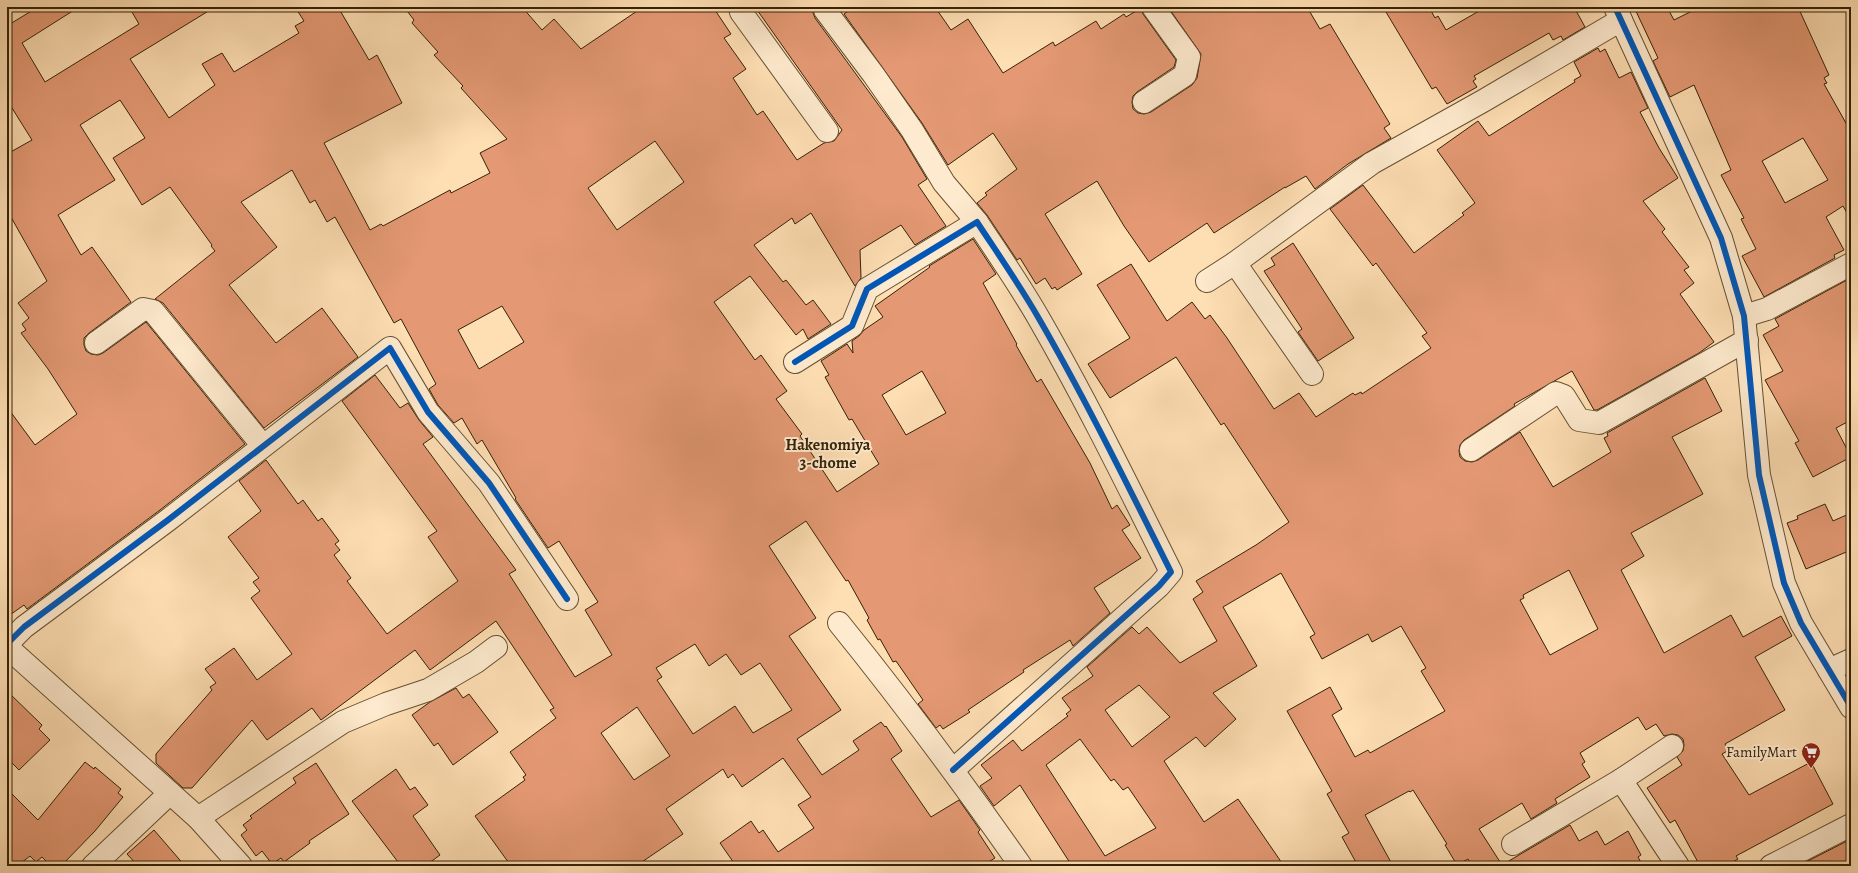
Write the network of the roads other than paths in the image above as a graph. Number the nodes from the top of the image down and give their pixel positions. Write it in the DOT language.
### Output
graph roads {
  1 [pos="740,7"];
  2 [pos="830,7"];
  3 [pos="1153,7"];
  4 [pos="1618,13"];
  5 [pos="1144,102"];
  6 [pos="826,131"];
  7 [pos="977,222"];
  8 [pos="1235,263"];
  9 [pos="1851,264"];
  10 [pos="1207,281"];
  11 [pos="1744,316"];
  12 [pos="1748,340"];
  13 [pos="96,343"];
  14 [pos="794,362"];
  15 [pos="1312,374"];
  16 [pos="263,446"];
  17 [pos="1471,450"];
  18 [pos="567,600"];
  19 [pos="839,623"];
  20 [pos="7,646"];
  21 [pos="496,647"];
  22 [pos="1851,660"];
  23 [pos="1829,670"];
  24 [pos="1851,707"];
  25 [pos="1672,746"];
  26 [pos="953,770"];
  27 [pos="1621,780"];
  28 [pos="170,793"];
  29 [pos="198,818"];
  30 [pos="1851,825"];
  31 [pos="1513,844"];
  32 [pos="93,866"];
  33 [pos="242,866"];
  34 [pos="1021,866"];
  35 [pos="1678,866"];
  36 [pos="1771,866"];
  1 -- 6 [label="street"];
  2 -- 7 [label="street"];
  3 -- 5 [label="street"];
  4 -- 8 [label="street"];
  4 -- 11 [label="street"];
  7 -- 14 [label="street"];
  7 -- 26 [label="street"];
  8 -- 10 [label="street"];
  8 -- 15 [label="street"];
  9 -- 11 [label="street"];
  11 -- 12 [label="street"];
  12 -- 17 [label="street"];
  12 -- 23 [label="street"];
  13 -- 16 [label="street"];
  16 -- 18 [label="street"];
  16 -- 20 [label="street"];
  19 -- 26 [label="street"];
  20 -- 28 [label="street"];
  21 -- 29 [label="street"];
  22 -- 23 [label="street"];
  23 -- 24 [label="street"];
  25 -- 27 [label="street"];
  26 -- 34 [label="street"];
  27 -- 31 [label="street"];
  27 -- 35 [label="street"];
  28 -- 29 [label="street"];
  28 -- 32 [label="street"];
  29 -- 33 [label="street"];
  30 -- 36 [label="street"];
}
